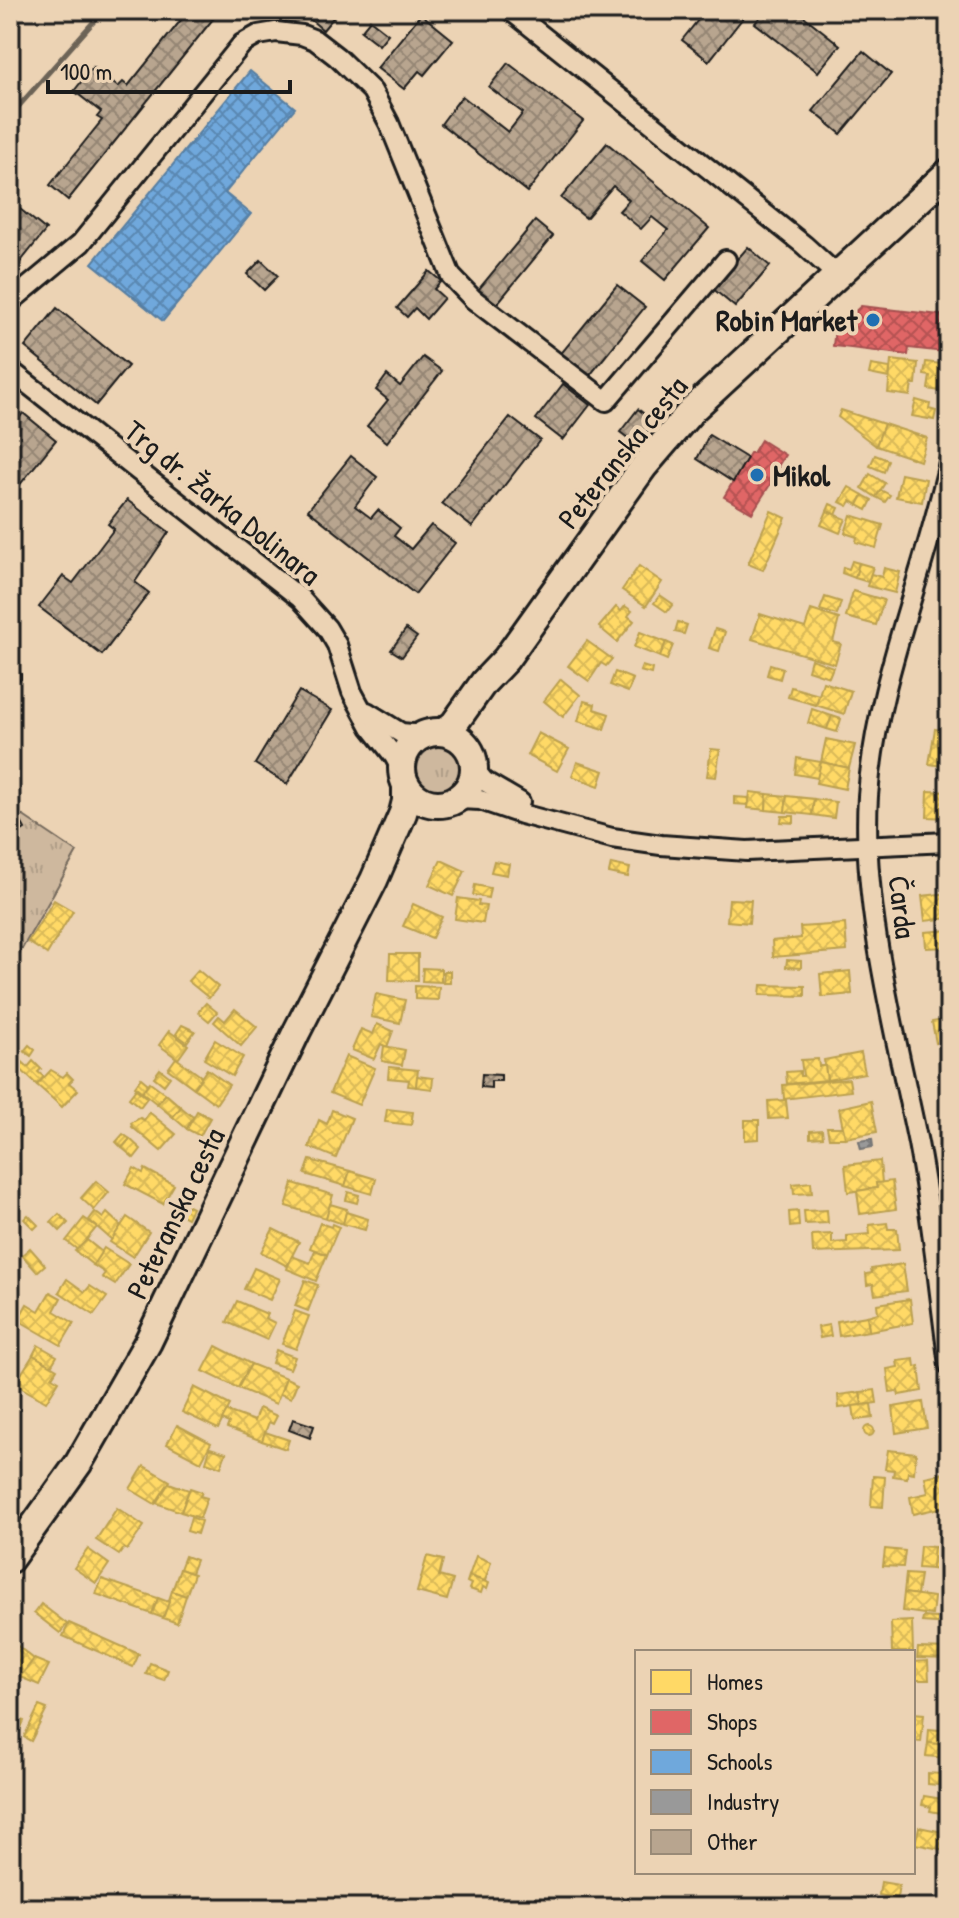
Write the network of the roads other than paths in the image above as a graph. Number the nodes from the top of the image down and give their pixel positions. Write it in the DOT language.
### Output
graph roads {
  1 [pos="510,10"];
  2 [pos="949,172"];
  3 [pos="726,260"];
  4 [pos="838,276"];
  5 [pos="10,302"];
  6 [pos="10,370"];
  7 [pos="949,462"];
  8 [pos="506,659"];
  9 [pos="361,708"];
  10 [pos="434,734"];
  11 [pos="472,759"];
  12 [pos="404,778"];
  13 [pos="448,802"];
  14 [pos="550,820"];
  15 [pos="949,842"];
  16 [pos="869,845"];
  17 [pos="374,880"];
  18 [pos="949,1365"];
  19 [pos="10,1559"];
  1 -- 4 [label="street"];
  2 -- 4 [label="main road, Peteranska cesta"];
  3 -- 5 [label="street"];
  4 -- 8 [label="main road, Peteranska cesta"];
  6 -- 9 [label="street, Trg dr. Žarka Dolinara"];
  7 -- 16 [label="street, Čarda"];
  8 -- 10 [label="main road, Peteranska cesta"];
  8 -- 11 [label="main road, Peteranska cesta"];
  9 -- 10 [label="street"];
  9 -- 12 [label="street, Trg dr. Žarka Dolinara"];
  10 -- 11 [label="main road"];
  10 -- 12 [label="main road"];
  11 -- 13 [label="main road"];
  11 -- 14 [label="street"];
  12 -- 13 [label="main road"];
  12 -- 17 [label="main road, Peteranska cesta"];
  13 -- 14 [label="street"];
  13 -- 17 [label="main road, Peteranska cesta"];
  14 -- 16 [label="street"];
  15 -- 16 [label="street"];
  16 -- 18 [label="street, Čarda"];
  17 -- 19 [label="main road, Peteranska cesta"];
}
